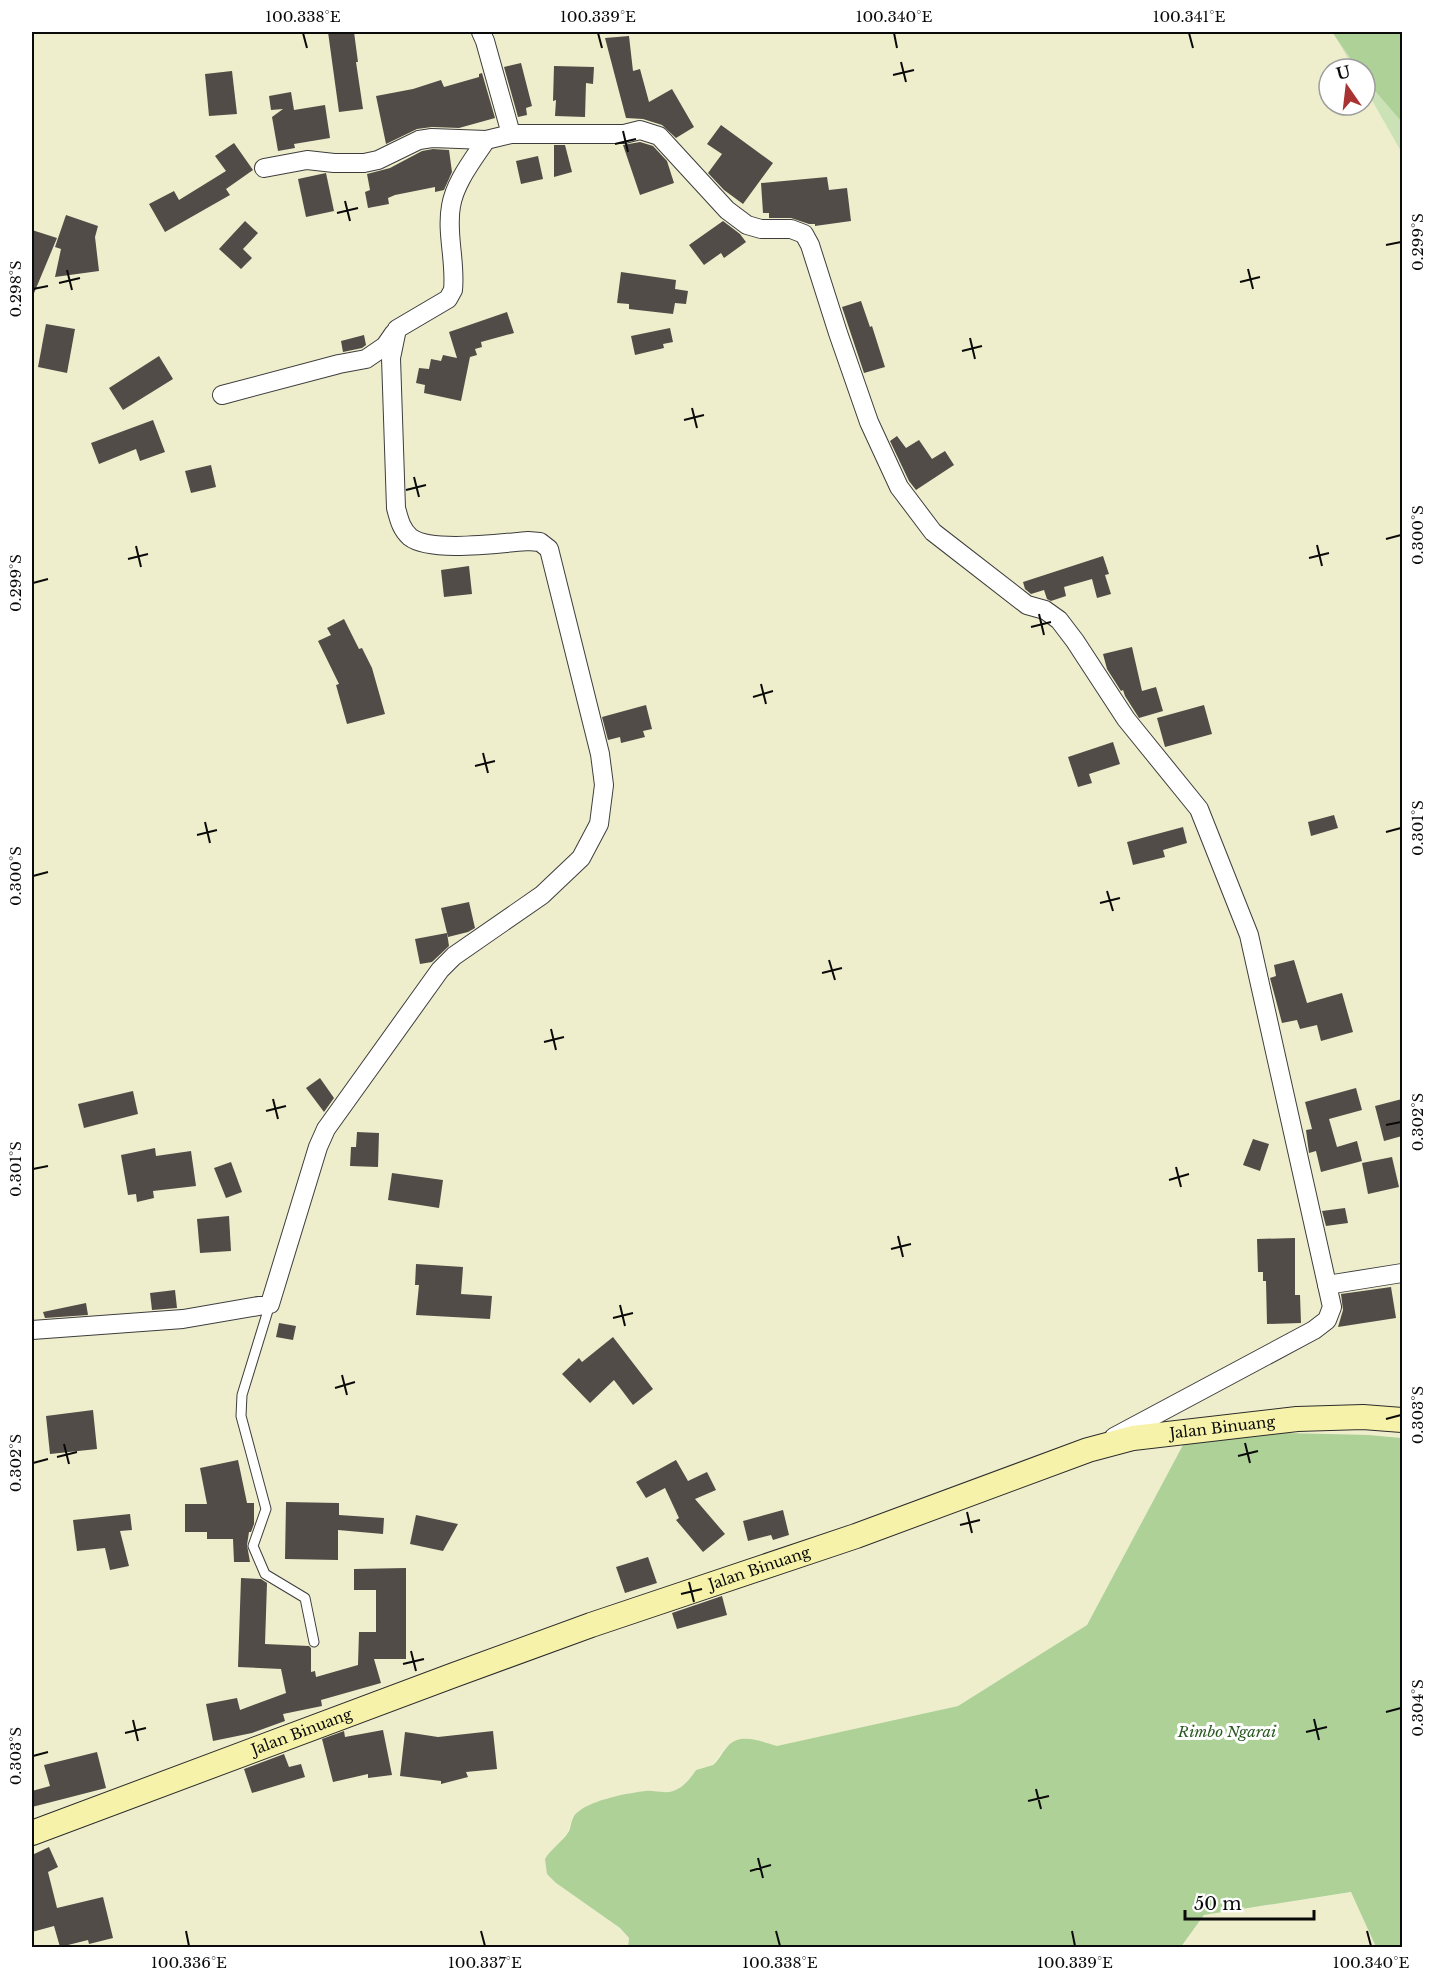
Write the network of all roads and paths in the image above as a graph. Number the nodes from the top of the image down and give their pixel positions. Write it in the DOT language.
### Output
graph roads {
  1 [pos="480,32"];
  2 [pos="511,134"];
  3 [pos="486,140"];
  4 [pos="264,168"];
  5 [pos="397,328"];
  6 [pos="222,395"];
  7 [pos="1402,1274"];
  8 [pos="1327,1285"];
  9 [pos="270,1304"];
  10 [pos="32,1330"];
  11 [pos="1402,1420"];
  12 [pos="1088,1450"];
  13 [pos="314,1642"];
  14 [pos="32,1833"];
  1 -- 2 [label="street"];
  2 -- 3 [label="street"];
  2 -- 8 [label="street"];
  3 -- 4 [label="street"];
  3 -- 5 [label="street"];
  5 -- 6 [label="street"];
  5 -- 9 [label="street"];
  7 -- 8 [label="street"];
  8 -- 12 [label="street"];
  9 -- 10 [label="street"];
  9 -- 13 [label="lane"];
  11 -- 12 [label="main road, Jalan Binuang"];
  12 -- 14 [label="main road, Jalan Binuang"];
}
